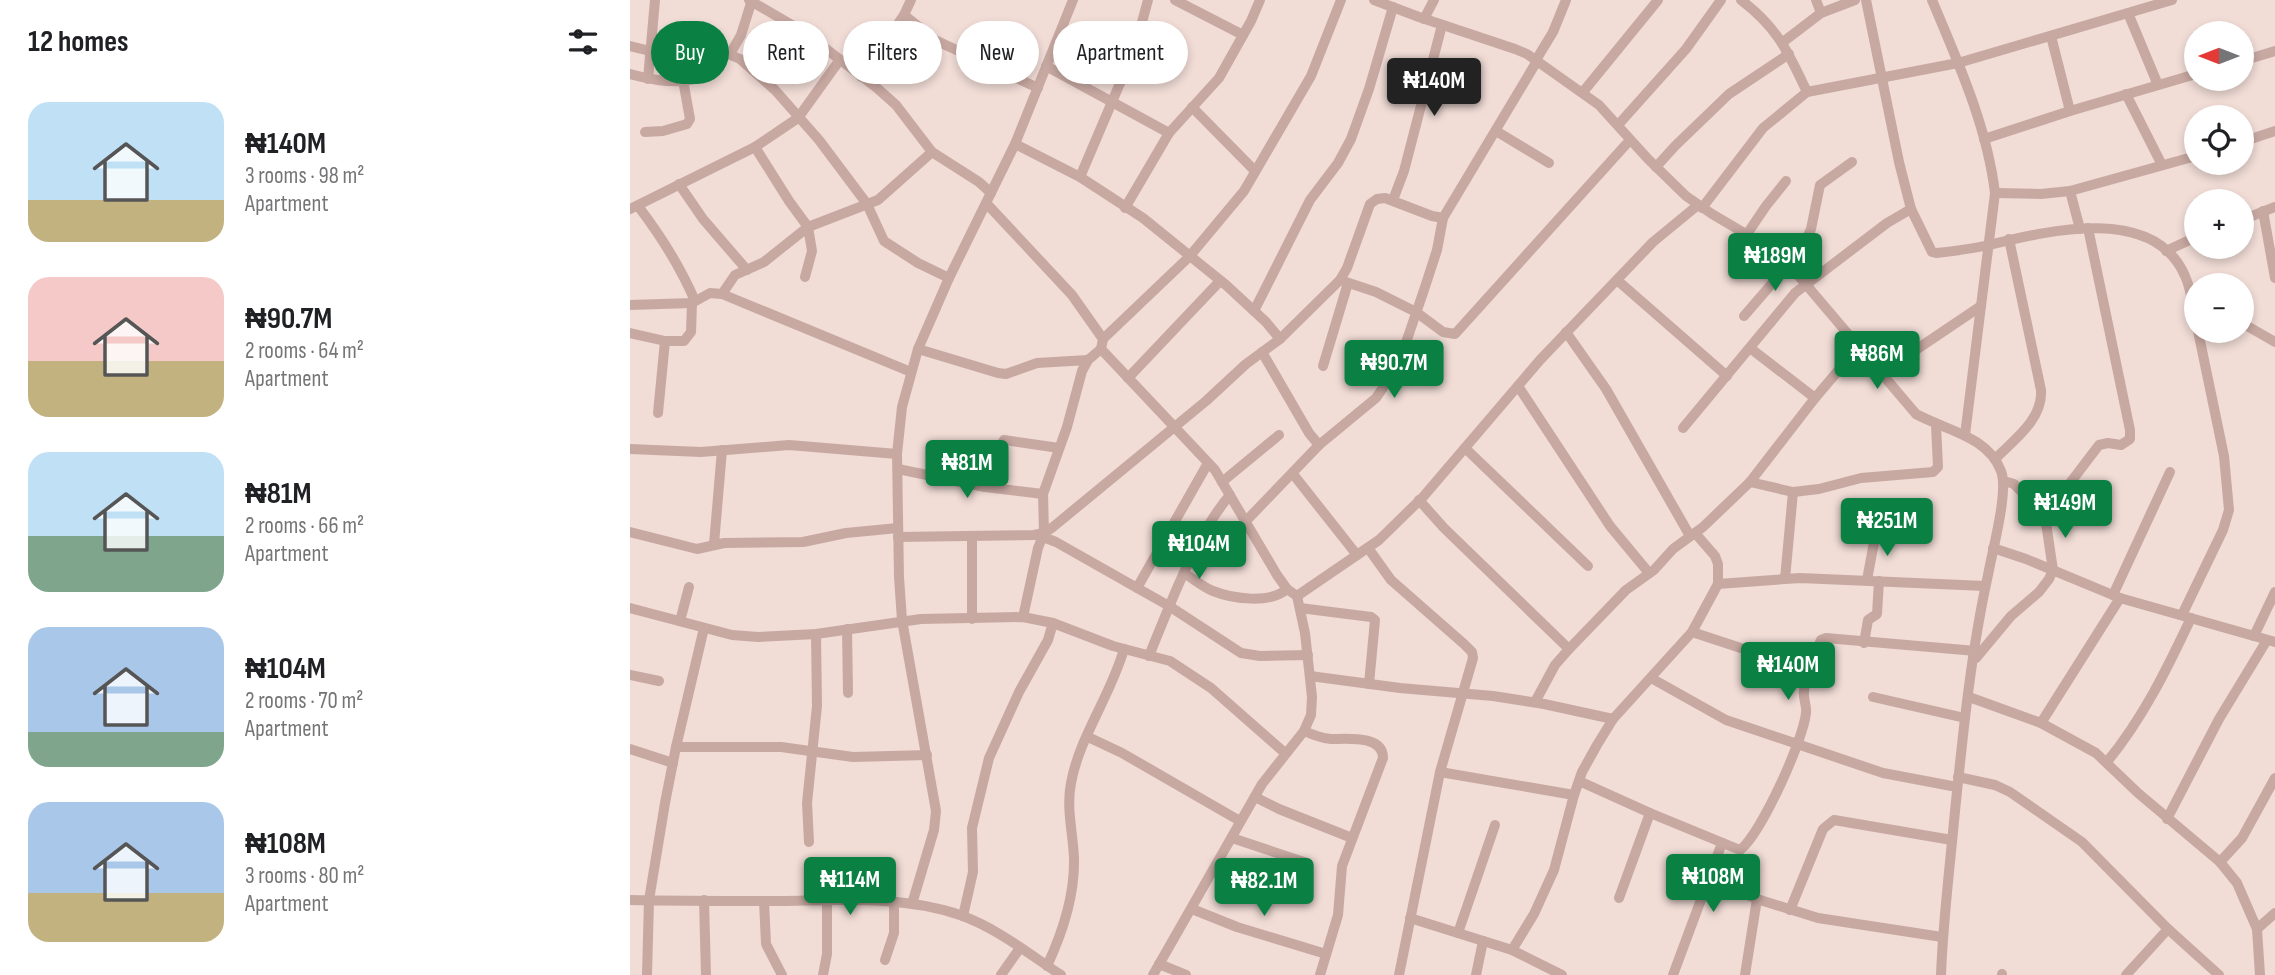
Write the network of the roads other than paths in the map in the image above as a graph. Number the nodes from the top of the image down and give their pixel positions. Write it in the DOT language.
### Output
graph roads {
  1 [pos="655,0"];
  2 [pos="911,0"];
  3 [pos="1073,0"];
  4 [pos="1148,0"];
  5 [pos="1175,0"];
  6 [pos="1260,0"];
  7 [pos="1340,0"];
  8 [pos="1375,0"];
  9 [pos="1434,0"];
  10 [pos="1566,0"];
  11 [pos="1658,0"];
  12 [pos="1721,0"];
  13 [pos="1741,0"];
  14 [pos="1816,0"];
  15 [pos="1855,0"];
  16 [pos="1866,0"];
  17 [pos="1932,0"];
  18 [pos="2170,0"];
  19 [pos="751,1"];
  20 [pos="1393,7"];
  21 [pos="1821,13"];
  22 [pos="2128,13"];
  23 [pos="904,15"];
  24 [pos="1424,19"];
  25 [pos="900,21"];
  26 [pos="1441,25"];
  27 [pos="1243,35"];
  28 [pos="2051,36"];
  29 [pos="1783,42"];
  30 [pos="630,46"];
  31 [pos="650,51"];
  32 [pos="2275,51"];
  33 [pos="729,53"];
  34 [pos="729,54"];
  35 [pos="1789,54"];
  36 [pos="2254,57"];
  37 [pos="1537,60"];
  38 [pos="839,61"];
  39 [pos="1958,63"];
  40 [pos="843,64"];
  41 [pos="1046,66"];
  42 [pos="630,74"];
  43 [pos="1882,77"];
  44 [pos="2184,77"];
  45 [pos="648,79"];
  46 [pos="684,84"];
  47 [pos="870,84"];
  48 [pos="2158,85"];
  49 [pos="1038,88"];
  50 [pos="1583,92"];
  51 [pos="1807,92"];
  52 [pos="2126,94"];
  53 [pos="1114,101"];
  54 [pos="1192,107"];
  55 [pos="2070,111"];
  56 [pos="798,118"];
  57 [pos="1618,125"];
  58 [pos="1496,131"];
  59 [pos="2275,131"];
  60 [pos="645,132"];
  61 [pos="1169,133"];
  62 [pos="2254,138"];
  63 [pos="1984,139"];
  64 [pos="1630,140"];
  65 [pos="1015,144"];
  66 [pos="755,147"];
  67 [pos="933,152"];
  68 [pos="2184,160"];
  69 [pos="1852,162"];
  70 [pos="1549,163"];
  71 [pos="2162,166"];
  72 [pos="1656,167"];
  73 [pos="1255,171"];
  74 [pos="1080,177"];
  75 [pos="1786,181"];
  76 [pos="679,184"];
  77 [pos="2070,191"];
  78 [pos="1995,192"];
  79 [pos="989,199"];
  80 [pos="1393,200"];
  81 [pos="867,204"];
  82 [pos="1700,206"];
  83 [pos="634,207"];
  84 [pos="2275,207"];
  85 [pos="1125,208"];
  86 [pos="1911,209"];
  87 [pos="2263,211"];
  88 [pos="2254,215"];
  89 [pos="1443,218"];
  90 [pos="808,227"];
  91 [pos="2084,229"];
  92 [pos="1747,234"];
  93 [pos="2009,239"];
  94 [pos="2184,243"];
  95 [pos="1987,246"];
  96 [pos="2166,251"];
  97 [pos="1189,257"];
  98 [pos="1789,264"];
  99 [pos="747,270"];
  100 [pos="2184,274"];
  101 [pos="805,277"];
  102 [pos="949,278"];
  103 [pos="2275,278"];
  104 [pos="1617,279"];
  105 [pos="1220,281"];
  106 [pos="1344,282"];
  107 [pos="1805,284"];
  108 [pos="722,294"];
  109 [pos="694,302"];
  110 [pos="630,305"];
  111 [pos="1980,306"];
  112 [pos="1254,311"];
  113 [pos="1416,312"];
  114 [pos="1744,316"];
  115 [pos="2254,330"];
  116 [pos="1566,332"];
  117 [pos="630,333"];
  118 [pos="1280,339"];
  119 [pos="665,341"];
  120 [pos="2275,342"];
  121 [pos="2200,343"];
  122 [pos="1102,344"];
  123 [pos="1859,346"];
  124 [pos="1750,348"];
  125 [pos="918,349"];
  126 [pos="1262,352"];
  127 [pos="1088,360"];
  128 [pos="1323,366"];
  129 [pos="911,372"];
  130 [pos="1883,372"];
  131 [pos="1727,376"];
  132 [pos="1128,377"];
  133 [pos="1518,386"];
  134 [pos="1815,398"];
  135 [pos="658,413"];
  136 [pos="1936,425"];
  137 [pos="1175,426"];
  138 [pos="1683,428"];
  139 [pos="1279,435"];
  140 [pos="1965,435"];
  141 [pos="1319,445"];
  142 [pos="1059,448"];
  143 [pos="1465,448"];
  144 [pos="630,449"];
  145 [pos="722,450"];
  146 [pos="897,454"];
  147 [pos="1995,459"];
  148 [pos="1208,463"];
  149 [pos="898,469"];
  150 [pos="2169,472"];
  151 [pos="1293,474"];
  152 [pos="2004,481"];
  153 [pos="1222,482"];
  154 [pos="1751,482"];
  155 [pos="985,487"];
  156 [pos="1793,492"];
  157 [pos="1043,494"];
  158 [pos="1230,495"];
  159 [pos="1419,500"];
  160 [pos="2045,516"];
  161 [pos="1889,519"];
  162 [pos="1245,522"];
  163 [pos="630,532"];
  164 [pos="898,532"];
  165 [pos="1693,534"];
  166 [pos="1044,535"];
  167 [pos="972,536"];
  168 [pos="714,544"];
  169 [pos="1368,548"];
  170 [pos="1993,548"];
  171 [pos="1357,555"];
  172 [pos="1588,566"];
  173 [pos="2053,569"];
  174 [pos="1185,573"];
  175 [pos="1649,573"];
  176 [pos="1785,579"];
  177 [pos="1873,581"];
  178 [pos="1718,584"];
  179 [pos="1985,586"];
  180 [pos="689,587"];
  181 [pos="1137,588"];
  182 [pos="1287,589"];
  183 [pos="2275,592"];
  184 [pos="1297,596"];
  185 [pos="2116,596"];
  186 [pos="1169,606"];
  187 [pos="630,608"];
  188 [pos="1300,608"];
  189 [pos="2187,616"];
  190 [pos="1023,617"];
  191 [pos="972,618"];
  192 [pos="902,620"];
  193 [pos="680,621"];
  194 [pos="1053,623"];
  195 [pos="704,628"];
  196 [pos="847,629"];
  197 [pos="1692,632"];
  198 [pos="816,634"];
  199 [pos="2254,636"];
  200 [pos="2271,641"];
  201 [pos="1864,643"];
  202 [pos="1124,649"];
  203 [pos="1569,649"];
  204 [pos="1308,655"];
  205 [pos="1149,656"];
  206 [pos="1975,656"];
  207 [pos="1809,667"];
  208 [pos="630,676"];
  209 [pos="1310,676"];
  210 [pos="1651,678"];
  211 [pos="659,681"];
  212 [pos="1369,684"];
  213 [pos="848,693"];
  214 [pos="1463,693"];
  215 [pos="1873,697"];
  216 [pos="1969,697"];
  217 [pos="1535,702"];
  218 [pos="1965,718"];
  219 [pos="1613,719"];
  220 [pos="2041,723"];
  221 [pos="1304,731"];
  222 [pos="1088,737"];
  223 [pos="1797,744"];
  224 [pos="676,747"];
  225 [pos="630,749"];
  226 [pos="813,753"];
  227 [pos="1285,753"];
  228 [pos="927,755"];
  229 [pos="673,762"];
  230 [pos="2107,762"];
  231 [pos="1440,772"];
  232 [pos="2275,778"];
  233 [pos="1579,781"];
  234 [pos="1958,782"];
  235 [pos="1574,795"];
  236 [pos="1255,796"];
  237 [pos="1650,813"];
  238 [pos="2167,819"];
  239 [pos="1240,821"];
  240 [pos="1495,825"];
  241 [pos="1231,838"];
  242 [pos="1352,838"];
  243 [pos="1952,840"];
  244 [pos="808,842"];
  245 [pos="1722,843"];
  246 [pos="2220,862"];
  247 [pos="1307,863"];
  248 [pos="1709,878"];
  249 [pos="1619,898"];
  250 [pos="1757,899"];
  251 [pos="630,900"];
  252 [pos="704,900"];
  253 [pos="827,900"];
  254 [pos="649,901"];
  255 [pos="764,901"];
  256 [pos="894,902"];
  257 [pos="912,904"];
  258 [pos="1192,909"];
  259 [pos="1790,910"];
  260 [pos="2275,913"];
  261 [pos="963,916"];
  262 [pos="1410,918"];
  263 [pos="2168,929"];
  264 [pos="2257,929"];
  265 [pos="1458,933"];
  266 [pos="1942,937"];
  267 [pos="1483,941"];
  268 [pos="1020,948"];
  269 [pos="1512,950"];
  270 [pos="1326,954"];
  271 [pos="885,960"];
  272 [pos="1160,964"];
  273 [pos="1047,966"];
  274 [pos="2261,974"];
  275 [pos="2275,974"];
  276 [pos="647,975"];
  277 [pos="706,975"];
  278 [pos="782,975"];
  279 [pos="823,975"];
  280 [pos="1001,975"];
  281 [pos="1061,975"];
  282 [pos="1153,975"];
  283 [pos="1186,975"];
  284 [pos="1320,975"];
  285 [pos="1399,975"];
  286 [pos="1476,975"];
  287 [pos="1562,975"];
  288 [pos="1673,975"];
  289 [pos="1745,975"];
  290 [pos="1941,975"];
  291 [pos="2126,975"];
  292 [pos="2219,975"];
  1 -- 31 [label="street"];
  2 -- 23 [label="street"];
  3 -- 41 [label="street"];
  4 -- 53 [label="street"];
  5 -- 27 [label="street"];
  6 -- 27 [label="street"];
  7 -- 73 [label="street"];
  8 -- 20 [label="street"];
  9 -- 24 [label="street"];
  10 -- 37 [label="street"];
  11 -- 50 [label="street"];
  12 -- 57 [label="street"];
  13 -- 29 [label="street"];
  14 -- 21 [label="street"];
  15 -- 21 [label="street"];
  16 -- 43 [label="street"];
  17 -- 39 [label="street"];
  18 -- 22 [label="street"];
  19 -- 33 [label="street"];
  19 -- 38 [label="street"];
  20 -- 24 [label="street"];
  20 -- 112 [label="street"];
  21 -- 29 [label="street"];
  22 -- 28 [label="street"];
  22 -- 48 [label="street"];
  23 -- 25 [label="street"];
  23 -- 49 [label="street"];
  24 -- 26 [label="street"];
  26 -- 37 [label="street"];
  26 -- 80 [label="street"];
  27 -- 54 [label="street"];
  28 -- 39 [label="street"];
  28 -- 55 [label="street"];
  29 -- 35 [label="street"];
  30 -- 31 [label="street"];
  31 -- 45 [label="street"];
  32 -- 36 [label="street"];
  34 -- 56 [label="street"];
  35 -- 51 [label="street"];
  35 -- 72 [label="street"];
  37 -- 50 [label="street"];
  37 -- 58 [label="street"];
  38 -- 40 [label="street"];
  38 -- 56 [label="street"];
  39 -- 43 [label="street"];
  39 -- 63 [label="street"];
  41 -- 49 [label="street"];
  41 -- 53 [label="street"];
  42 -- 45 [label="street"];
  43 -- 51 [label="street"];
  43 -- 86 [label="street"];
  44 -- 48 [label="street"];
  46 -- 60 [label="street"];
  47 -- 67 [label="street"];
  48 -- 52 [label="street"];
  49 -- 65 [label="street"];
  50 -- 57 [label="street"];
  51 -- 82 [label="street"];
  52 -- 55 [label="street"];
  52 -- 71 [label="street"];
  53 -- 61 [label="street"];
  53 -- 74 [label="street"];
  54 -- 61 [label="street"];
  54 -- 73 [label="street"];
  55 -- 63 [label="street"];
  56 -- 66 [label="street"];
  56 -- 81 [label="street"];
  57 -- 64 [label="street"];
  58 -- 70 [label="street"];
  58 -- 89 [label="street"];
  59 -- 62 [label="street"];
  61 -- 85 [label="street"];
  63 -- 78 [label="street"];
  64 -- 72 [label="street"];
  64 -- 113 [label="street"];
  65 -- 74 [label="street"];
  65 -- 79 [label="street"];
  66 -- 76 [label="street"];
  66 -- 90 [label="street"];
  67 -- 79 [label="street"];
  67 -- 81 [label="street"];
  68 -- 71 [label="street"];
  69 -- 98 [label="street"];
  71 -- 77 [label="street"];
  72 -- 82 [label="street"];
  73 -- 97 [label="street"];
  74 -- 85 [label="street"];
  75 -- 92 [label="street"];
  76 -- 83 [label="street"];
  76 -- 99 [label="street"];
  77 -- 78 [label="street"];
  77 -- 91 [label="street"];
  78 -- 95 [label="street"];
  79 -- 102 [label="street"];
  79 -- 122 [label="street"];
  80 -- 89 [label="street"];
  80 -- 106 [label="street"];
  81 -- 90 [label="street"];
  81 -- 102 [label="street"];
  82 -- 92 [label="street"];
  82 -- 104 [label="street"];
  83 -- 109 [label="street"];
  84 -- 87 [label="street"];
  85 -- 97 [label="street"];
  86 -- 95 [label="street"];
  86 -- 107 [label="street"];
  87 -- 88 [label="street"];
  87 -- 103 [label="street"];
  89 -- 113 [label="street"];
  90 -- 99 [label="street"];
  90 -- 101 [label="street"];
  91 -- 93 [label="street"];
  91 -- 96 [label="street"];
  91 -- 160 [label="street"];
  92 -- 98 [label="street"];
  93 -- 95 [label="street"];
  93 -- 147 [label="street"];
  94 -- 96 [label="street"];
  95 -- 111 [label="street"];
  96 -- 100 [label="street"];
  97 -- 105 [label="street"];
  97 -- 122 [label="street"];
  98 -- 107 [label="street"];
  98 -- 114 [label="street"];
  99 -- 108 [label="street"];
  102 -- 125 [label="street"];
  104 -- 116 [label="street"];
  104 -- 131 [label="street"];
  105 -- 112 [label="street"];
  105 -- 132 [label="street"];
  106 -- 113 [label="street"];
  106 -- 118 [label="street"];
  106 -- 128 [label="street"];
  107 -- 123 [label="street"];
  107 -- 124 [label="street"];
  108 -- 109 [label="street"];
  108 -- 129 [label="street"];
  109 -- 110 [label="street"];
  109 -- 119 [label="street"];
  111 -- 130 [label="street"];
  111 -- 140 [label="street"];
  112 -- 118 [label="street"];
  113 -- 141 [label="street"];
  115 -- 120 [label="street"];
  116 -- 133 [label="street"];
  116 -- 165 [label="street"];
  117 -- 119 [label="street"];
  118 -- 126 [label="street"];
  119 -- 135 [label="street"];
  121 -- 189 [label="street"];
  122 -- 127 [label="street"];
  122 -- 132 [label="street"];
  123 -- 130 [label="street"];
  123 -- 134 [label="street"];
  124 -- 131 [label="street"];
  124 -- 134 [label="street"];
  125 -- 127 [label="street"];
  125 -- 129 [label="street"];
  126 -- 137 [label="street"];
  126 -- 141 [label="street"];
  127 -- 142 [label="street"];
  129 -- 146 [label="street"];
  130 -- 136 [label="street"];
  131 -- 138 [label="street"];
  132 -- 137 [label="street"];
  133 -- 143 [label="street"];
  133 -- 175 [label="street"];
  134 -- 154 [label="street"];
  136 -- 140 [label="street"];
  136 -- 156 [label="street"];
  137 -- 148 [label="street"];
  137 -- 166 [label="street"];
  139 -- 153 [label="street"];
  140 -- 147 [label="street"];
  141 -- 151 [label="street"];
  142 -- 155 [label="street"];
  142 -- 157 [label="street"];
  143 -- 159 [label="street"];
  143 -- 172 [label="street"];
  144 -- 145 [label="street"];
  145 -- 146 [label="street"];
  145 -- 168 [label="street"];
  146 -- 149 [label="street"];
  147 -- 152 [label="street"];
  148 -- 153 [label="street"];
  148 -- 181 [label="street"];
  149 -- 155 [label="street"];
  149 -- 164 [label="street"];
  150 -- 185 [label="street"];
  151 -- 162 [label="street"];
  151 -- 171 [label="street"];
  152 -- 160 [label="street"];
  152 -- 170 [label="street"];
  153 -- 158 [label="street"];
  154 -- 156 [label="street"];
  154 -- 165 [label="street"];
  155 -- 157 [label="street"];
  156 -- 176 [label="street"];
  157 -- 166 [label="street"];
  158 -- 162 [label="street"];
  158 -- 174 [label="street"];
  159 -- 169 [label="street"];
  159 -- 203 [label="street"];
  160 -- 173 [label="street"];
  161 -- 177 [label="street"];
  162 -- 182 [label="street"];
  163 -- 168 [label="street"];
  164 -- 167 [label="street"];
  164 -- 168 [label="street"];
  164 -- 192 [label="street"];
  165 -- 175 [label="street"];
  165 -- 178 [label="street"];
  166 -- 167 [label="street"];
  166 -- 181 [label="street"];
  166 -- 190 [label="street"];
  167 -- 191 [label="street"];
  169 -- 171 [label="street"];
  169 -- 214 [label="street"];
  170 -- 173 [label="street"];
  170 -- 179 [label="street"];
  171 -- 184 [label="street"];
  173 -- 185 [label="street"];
  173 -- 206 [label="street"];
  174 -- 182 [label="street"];
  174 -- 186 [label="street"];
  175 -- 203 [label="street"];
  176 -- 177 [label="street"];
  176 -- 178 [label="street"];
  177 -- 179 [label="street"];
  177 -- 201 [label="street"];
  178 -- 197 [label="street"];
  179 -- 206 [label="street"];
  180 -- 193 [label="street"];
  181 -- 186 [label="street"];
  182 -- 184 [label="street"];
  183 -- 199 [label="street"];
  184 -- 188 [label="street"];
  185 -- 189 [label="street"];
  185 -- 220 [label="street"];
  186 -- 204 [label="street"];
  186 -- 205 [label="street"];
  187 -- 193 [label="street"];
  188 -- 204 [label="street"];
  188 -- 212 [label="street"];
  189 -- 199 [label="street"];
  189 -- 230 [label="street"];
  190 -- 191 [label="street"];
  190 -- 194 [label="street"];
  191 -- 192 [label="street"];
  192 -- 196 [label="street"];
  192 -- 228 [label="street"];
  193 -- 195 [label="street"];
  194 -- 202 [label="street"];
  194 -- 261 [label="street"];
  195 -- 198 [label="street"];
  195 -- 224 [label="street"];
  196 -- 198 [label="street"];
  196 -- 213 [label="street"];
  197 -- 207 [label="street"];
  197 -- 210 [label="street"];
  198 -- 226 [label="street"];
  199 -- 200 [label="street"];
  200 -- 238 [label="street"];
  201 -- 206 [label="street"];
  201 -- 207 [label="street"];
  202 -- 205 [label="street"];
  202 -- 222 [label="street"];
  203 -- 217 [label="street"];
  204 -- 209 [label="street"];
  205 -- 227 [label="street"];
  206 -- 216 [label="street"];
  207 -- 223 [label="street"];
  208 -- 211 [label="street"];
  209 -- 212 [label="street"];
  209 -- 221 [label="street"];
  210 -- 219 [label="street"];
  210 -- 223 [label="street"];
  212 -- 214 [label="street"];
  214 -- 217 [label="street"];
  214 -- 231 [label="street"];
  215 -- 218 [label="street"];
  216 -- 218 [label="street"];
  216 -- 220 [label="street"];
  217 -- 219 [label="street"];
  218 -- 234 [label="street"];
  219 -- 233 [label="street"];
  220 -- 230 [label="street"];
  221 -- 227 [label="street"];
  221 -- 242 [label="street"];
  222 -- 239 [label="street"];
  222 -- 273 [label="street"];
  223 -- 234 [label="street"];
  223 -- 245 [label="street"];
  224 -- 226 [label="street"];
  224 -- 229 [label="street"];
  225 -- 229 [label="street"];
  226 -- 228 [label="street"];
  226 -- 244 [label="street"];
  227 -- 236 [label="street"];
  228 -- 257 [label="street"];
  229 -- 254 [label="street"];
  230 -- 238 [label="street"];
  231 -- 235 [label="street"];
  231 -- 262 [label="street"];
  232 -- 246 [label="street"];
  233 -- 235 [label="street"];
  233 -- 237 [label="street"];
  234 -- 243 [label="street"];
  234 -- 263 [label="street"];
  235 -- 269 [label="street"];
  236 -- 239 [label="street"];
  236 -- 242 [label="street"];
  237 -- 245 [label="street"];
  237 -- 249 [label="street"];
  238 -- 246 [label="street"];
  239 -- 241 [label="street"];
  240 -- 265 [label="street"];
  241 -- 247 [label="street"];
  241 -- 258 [label="street"];
  242 -- 270 [label="street"];
  243 -- 259 [label="street"];
  243 -- 266 [label="street"];
  245 -- 248 [label="street"];
  246 -- 264 [label="street"];
  248 -- 250 [label="street"];
  248 -- 288 [label="street"];
  250 -- 259 [label="street"];
  250 -- 289 [label="street"];
  251 -- 254 [label="street"];
  252 -- 254 [label="street"];
  252 -- 255 [label="street"];
  252 -- 277 [label="street"];
  253 -- 255 [label="street"];
  253 -- 256 [label="street"];
  253 -- 279 [label="street"];
  254 -- 276 [label="street"];
  255 -- 278 [label="street"];
  256 -- 257 [label="street"];
  256 -- 271 [label="street"];
  257 -- 261 [label="street"];
  258 -- 270 [label="street"];
  258 -- 272 [label="street"];
  259 -- 266 [label="street"];
  260 -- 264 [label="street"];
  261 -- 268 [label="street"];
  262 -- 265 [label="street"];
  262 -- 285 [label="street"];
  263 -- 291 [label="street"];
  263 -- 292 [label="street"];
  264 -- 274 [label="street"];
  265 -- 267 [label="street"];
  266 -- 290 [label="street"];
  267 -- 269 [label="street"];
  267 -- 286 [label="street"];
  268 -- 273 [label="street"];
  268 -- 280 [label="street"];
  269 -- 287 [label="street"];
  270 -- 284 [label="street"];
  272 -- 282 [label="street"];
  272 -- 283 [label="street"];
  273 -- 281 [label="street"];
  274 -- 275 [label="street"];
}
